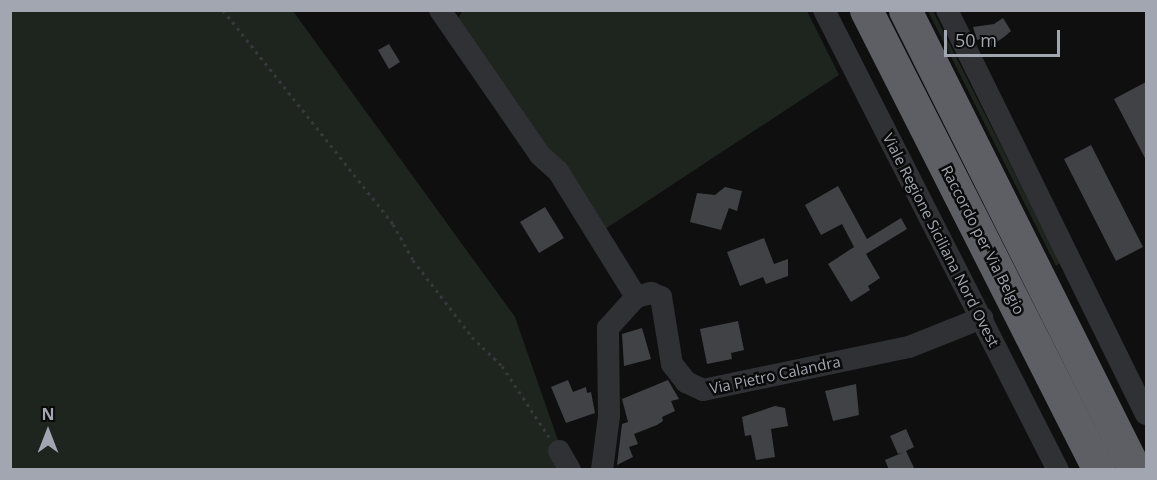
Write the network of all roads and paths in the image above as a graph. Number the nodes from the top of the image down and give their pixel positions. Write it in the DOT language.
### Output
graph roads {
  1 [pos="223,10"];
  2 [pos="440,10"];
  3 [pos="824,10"];
  4 [pos="866,10"];
  5 [pos="905,10"];
  6 [pos="947,10"];
  7 [pos="636,297"];
  8 [pos="982,318"];
  9 [pos="1048,369"];
  10 [pos="1146,414"];
  11 [pos="565,460"];
  12 [pos="603,470"];
  13 [pos="1058,470"];
  14 [pos="1091,470"];
  15 [pos="1099,470"];
  16 [pos="1135,470"];
  1 -- 11 [label="path"];
  2 -- 7 [label="street"];
  3 -- 8 [label="street, Viale Regione Siciliana Nord Ovest"];
  4 -- 9 [label="highway, Raccordo per Via Belgio"];
  5 -- 16 [label="highway"];
  6 -- 10 [label="street"];
  7 -- 8 [label="street, Via Pietro Calandra"];
  7 -- 12 [label="street"];
  8 -- 13 [label="street, Viale Regione Siciliana Nord Ovest"];
  9 -- 14 [label="highway"];
  9 -- 15 [label="highway, Raccordo per Via Belgio"];
}
